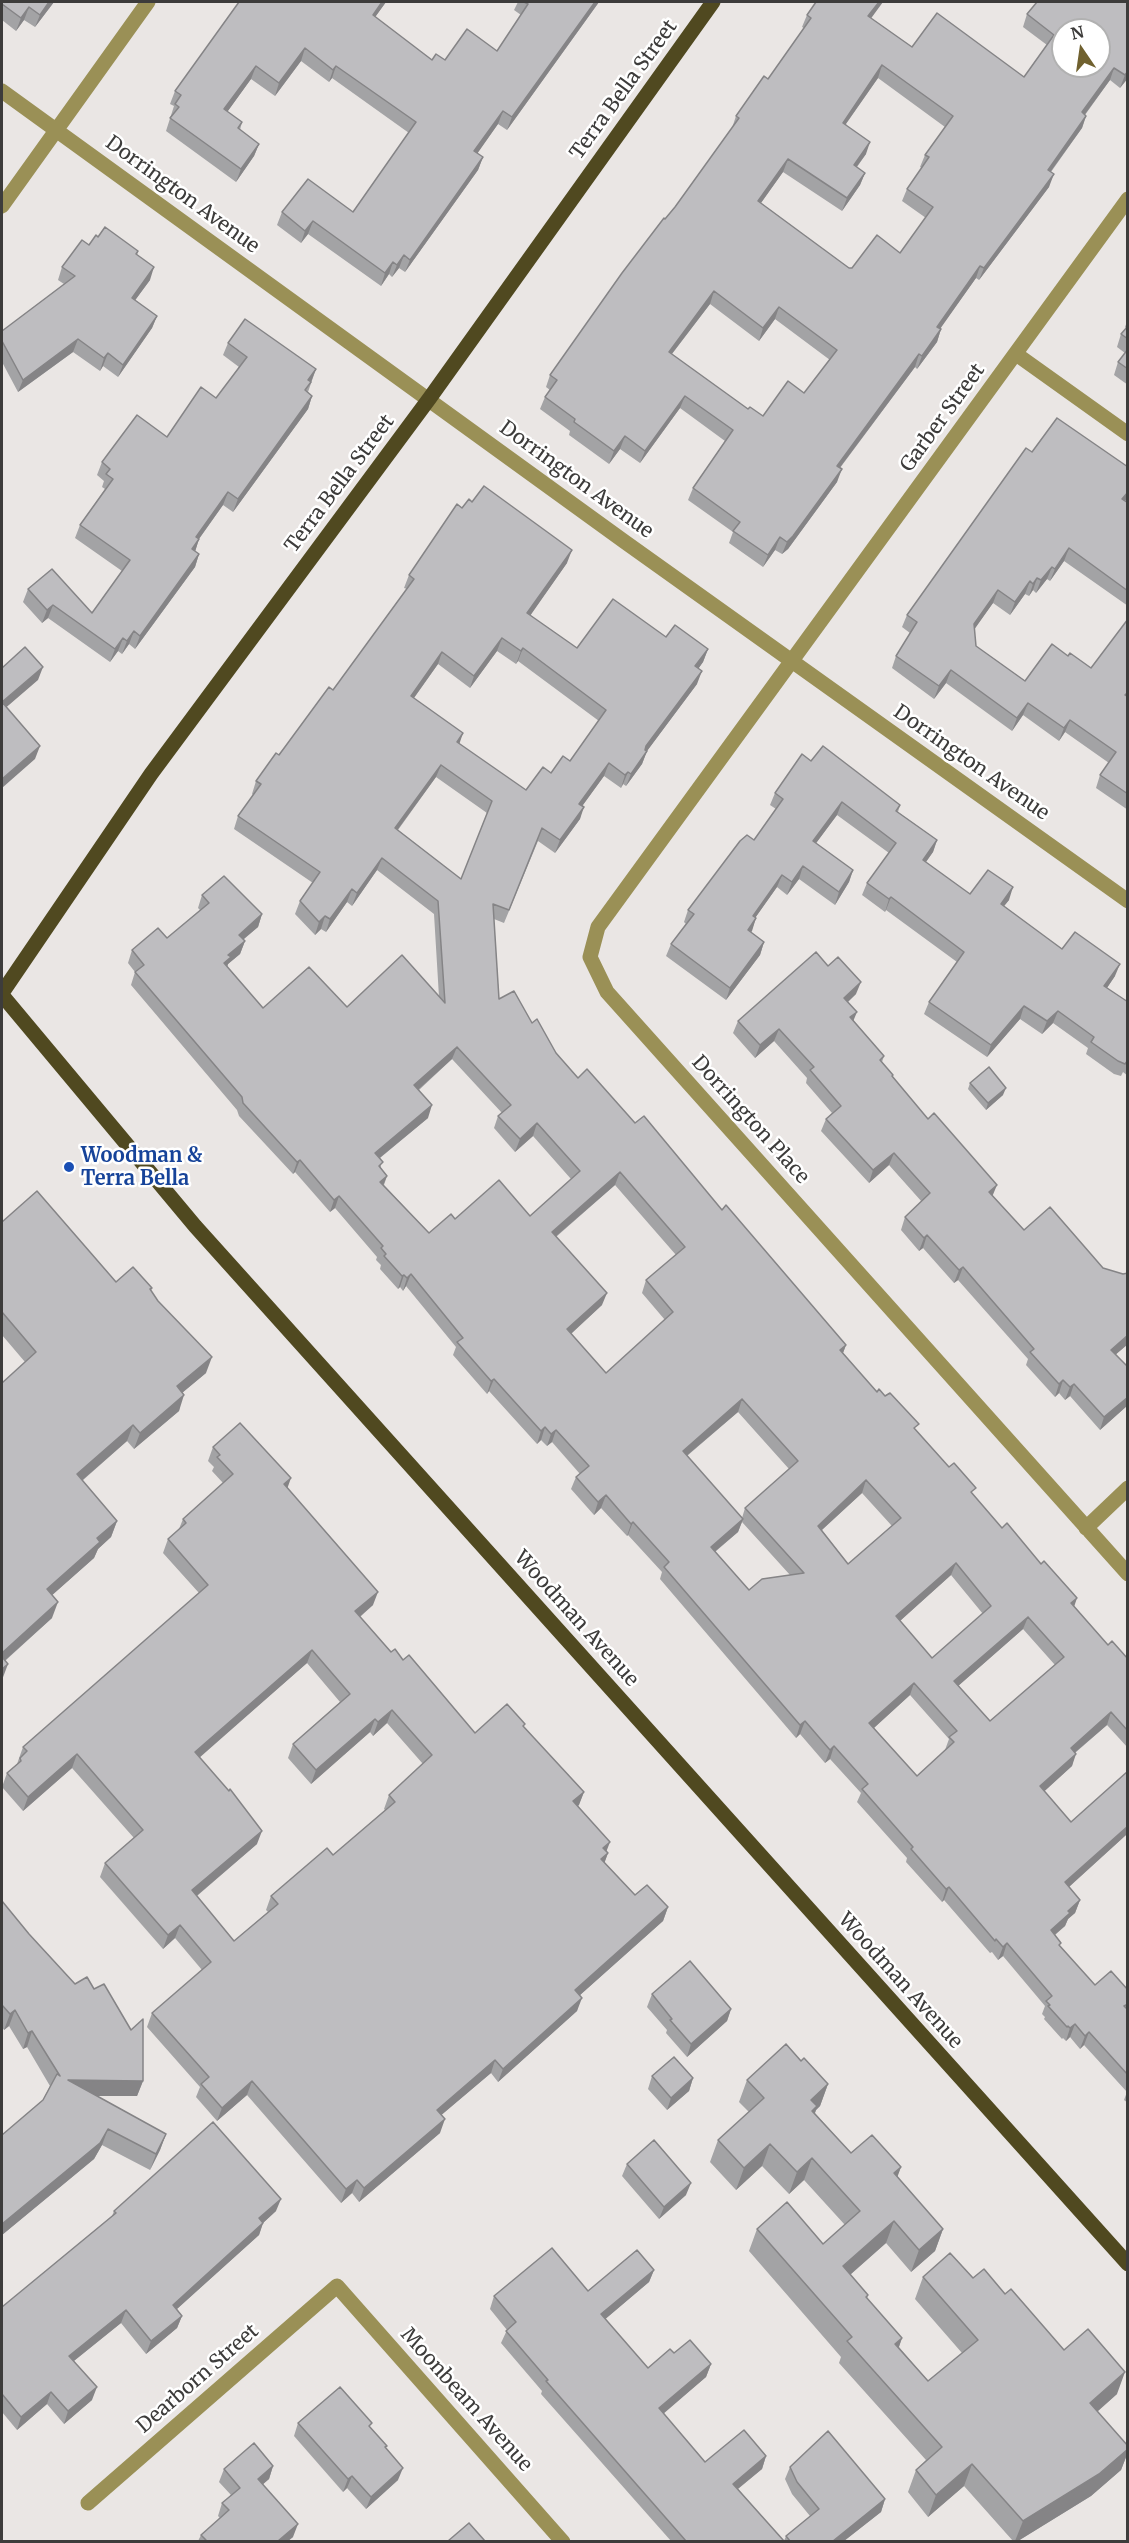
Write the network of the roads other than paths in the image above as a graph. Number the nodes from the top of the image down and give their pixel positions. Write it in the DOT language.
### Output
graph roads {
  1 [pos="148,2"];
  2 [pos="713,2"];
  3 [pos="2,91"];
  4 [pos="56,129"];
  5 [pos="1128,199"];
  6 [pos="2,206"];
  7 [pos="1016,354"];
  8 [pos="429,399"];
  9 [pos="1128,434"];
  10 [pos="790,660"];
  11 [pos="1128,901"];
  12 [pos="2,994"];
  13 [pos="1128,1488"];
  14 [pos="1086,1528"];
  15 [pos="1128,1574"];
  16 [pos="1128,2264"];
  17 [pos="337,2286"];
  18 [pos="88,2503"];
  19 [pos="563,2541"];
  1 -- 4 [label="street"];
  2 -- 8 [label="main road, Terra Bella Street"];
  3 -- 4 [label="street, Dorrington Avenue"];
  4 -- 6 [label="street"];
  4 -- 8 [label="street, Dorrington Avenue"];
  5 -- 7 [label="street, Garber Street"];
  7 -- 9 [label="street"];
  7 -- 10 [label="street, Garber Street"];
  8 -- 10 [label="street, Dorrington Avenue"];
  8 -- 12 [label="main road, Terra Bella Street"];
  10 -- 11 [label="street, Dorrington Avenue"];
  10 -- 14 [label="street, Dorrington Place"];
  12 -- 16 [label="main road, Woodman Avenue"];
  13 -- 14 [label="street"];
  14 -- 15 [label="street, Dorrington Place"];
  17 -- 18 [label="street, Dearborn Street"];
  17 -- 19 [label="street, Moonbeam Avenue"];
}
